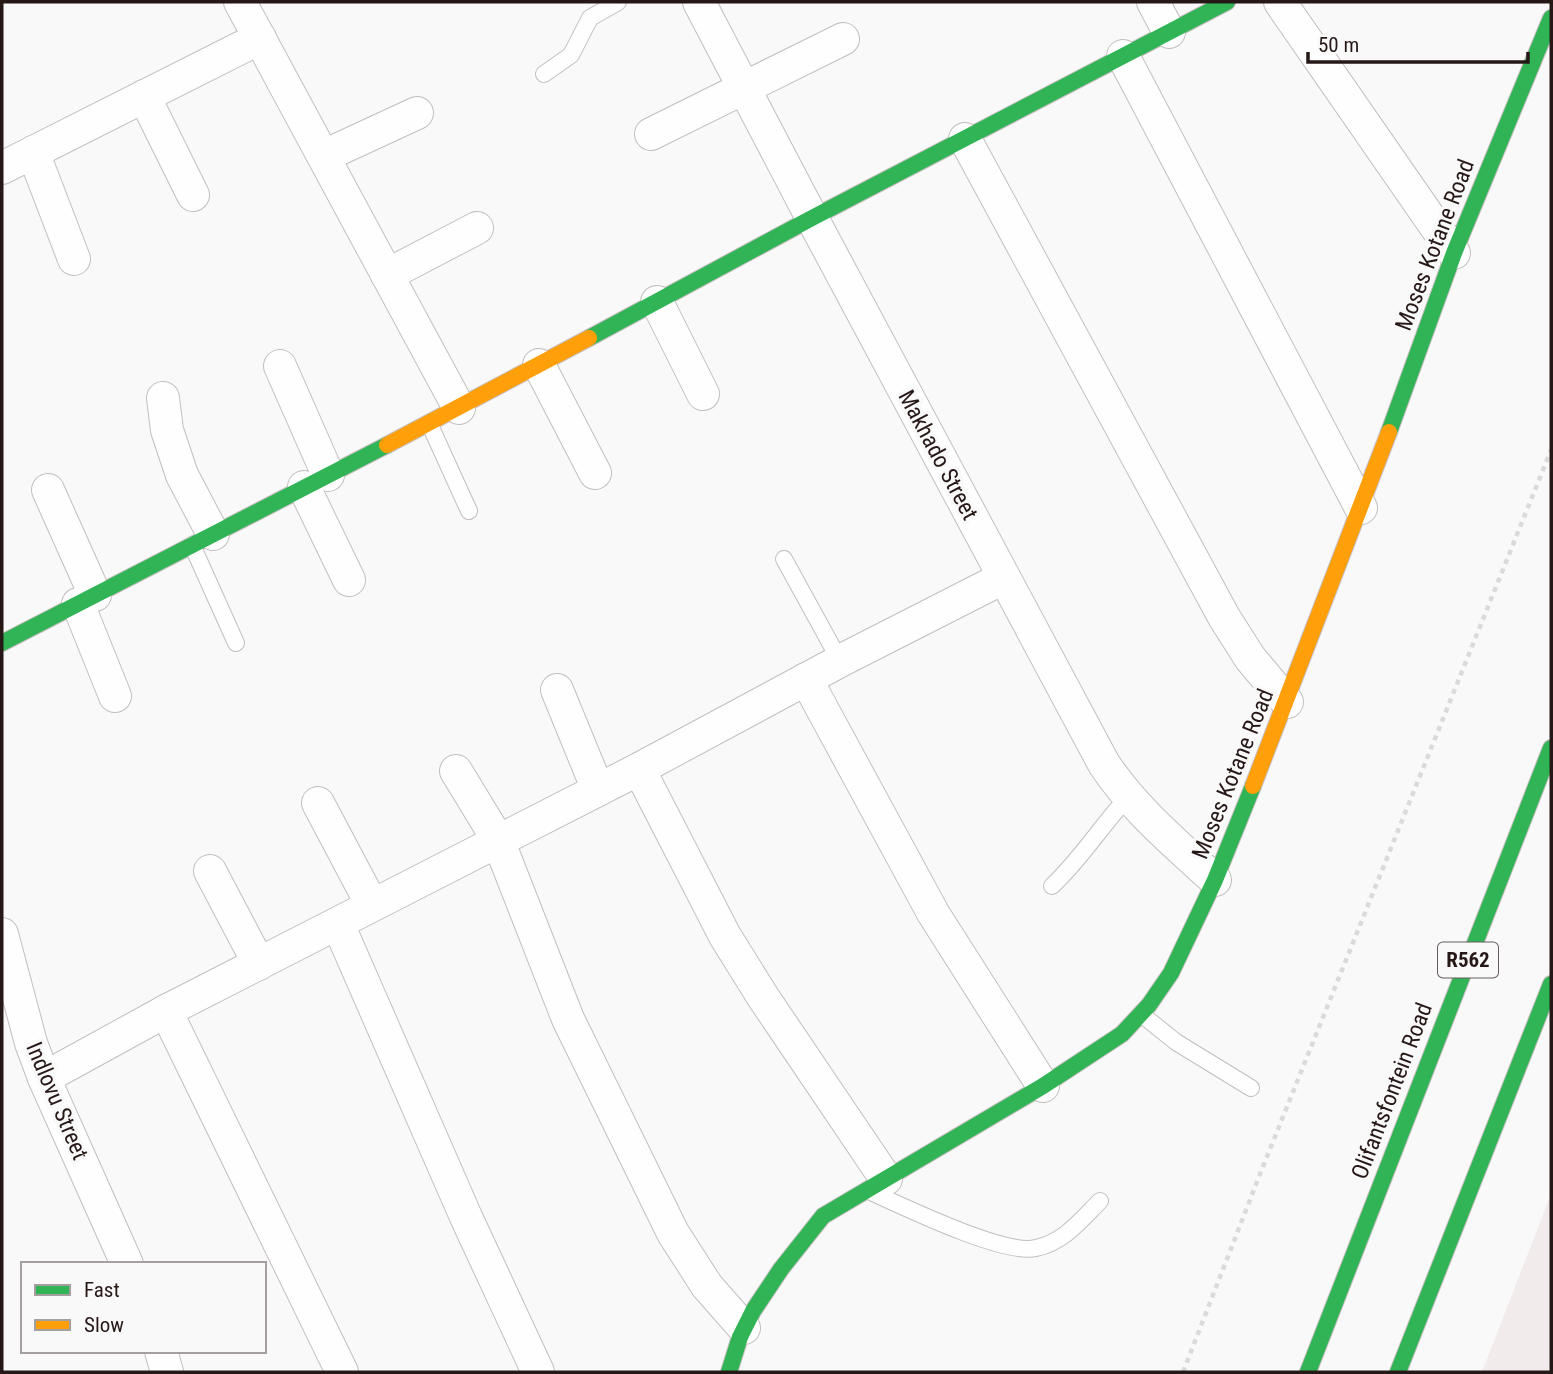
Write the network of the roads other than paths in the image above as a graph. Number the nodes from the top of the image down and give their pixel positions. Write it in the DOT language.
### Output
graph roads {
  1 [pos="240,2"];
  2 [pos="618,2"];
  3 [pos="699,2"];
  4 [pos="1153,2"];
  5 [pos="1227,2"];
  6 [pos="1280,2"];
  7 [pos="1551,18"];
  8 [pos="1169,32"];
  9 [pos="260,38"];
  10 [pos="843,39"];
  11 [pos="1123,56"];
  12 [pos="544,74"];
  13 [pos="743,87"];
  14 [pos="144,96"];
  15 [pos="417,113"];
  16 [pos="651,134"];
  17 [pos="965,139"];
  18 [pos="33,152"];
  19 [pos="324,156"];
  20 [pos="2,168"];
  21 [pos="193,195"];
  22 [pos="812,218"];
  23 [pos="477,228"];
  24 [pos="1454,253"];
  25 [pos="74,259"];
  26 [pos="387,275"];
  27 [pos="657,302"];
  28 [pos="539,365"];
  29 [pos="280,366"];
  30 [pos="703,394"];
  31 [pos="163,398"];
  32 [pos="459,408"];
  33 [pos="429,423"];
  34 [pos="594,473"];
  35 [pos="316,481"];
  36 [pos="48,490"];
  37 [pos="1361,508"];
  38 [pos="469,511"];
  39 [pos="202,540"];
  40 [pos="784,559"];
  41 [pos="1003,578"];
  42 [pos="349,580"];
  43 [pos="87,599"];
  44 [pos="2,643"];
  45 [pos="236,643"];
  46 [pos="840,661"];
  47 [pos="806,679"];
  48 [pos="557,690"];
  49 [pos="115,696"];
  50 [pos="1287,702"];
  51 [pos="1551,748"];
  52 [pos="639,769"];
  53 [pos="456,771"];
  54 [pos="598,790"];
  55 [pos="1128,797"];
  56 [pos="318,803"];
  57 [pos="498,840"];
  58 [pos="210,871"];
  59 [pos="1215,880"];
  60 [pos="1052,886"];
  61 [pos="372,905"];
  62 [pos="338,924"];
  63 [pos="2,934"];
  64 [pos="259,964"];
  65 [pos="1551,984"];
  66 [pos="166,1011"];
  67 [pos="1141,1014"];
  68 [pos="44,1078"];
  69 [pos="1043,1086"];
  70 [pos="1251,1088"];
  71 [pos="876,1185"];
  72 [pos="1100,1201"];
  73 [pos="126,1262"];
  74 [pos="744,1328"];
  75 [pos="162,1353"];
  76 [pos="167,1372"];
  77 [pos="342,1372"];
  78 [pos="538,1372"];
  79 [pos="729,1372"];
  80 [pos="1308,1372"];
  81 [pos="1398,1372"];
  1 -- 9 [label="street"];
  2 -- 12 [label="lane"];
  3 -- 13 [label="street, Makhado Street"];
  4 -- 8 [label="street"];
  5 -- 8 [label="street"];
  6 -- 24 [label="street"];
  7 -- 24 [label="street, Moses Kotane Road"];
  8 -- 11 [label="street"];
  9 -- 14 [label="street"];
  9 -- 19 [label="street"];
  10 -- 13 [label="street"];
  11 -- 17 [label="street"];
  11 -- 37 [label="street"];
  13 -- 16 [label="street"];
  13 -- 22 [label="street, Makhado Street"];
  14 -- 18 [label="street"];
  14 -- 21 [label="street"];
  15 -- 19 [label="street"];
  17 -- 22 [label="street"];
  17 -- 50 [label="street"];
  18 -- 20 [label="street"];
  18 -- 25 [label="street"];
  19 -- 26 [label="street"];
  22 -- 27 [label="street"];
  22 -- 41 [label="street, Makhado Street"];
  23 -- 26 [label="street"];
  24 -- 37 [label="street, Moses Kotane Road"];
  26 -- 32 [label="street"];
  27 -- 28 [label="street"];
  27 -- 30 [label="street"];
  28 -- 32 [label="street"];
  28 -- 34 [label="street"];
  29 -- 35 [label="street"];
  31 -- 39 [label="street"];
  32 -- 33 [label="street"];
  33 -- 35 [label="street"];
  33 -- 38 [label="lane"];
  35 -- 39 [label="street"];
  35 -- 42 [label="street"];
  36 -- 43 [label="street"];
  37 -- 50 [label="street, Moses Kotane Road"];
  39 -- 43 [label="street"];
  39 -- 45 [label="lane"];
  40 -- 46 [label="lane"];
  41 -- 46 [label="street"];
  41 -- 55 [label="street, Makhado Street"];
  43 -- 44 [label="street"];
  43 -- 49 [label="street"];
  46 -- 47 [label="street"];
  47 -- 52 [label="street"];
  47 -- 69 [label="street"];
  48 -- 54 [label="street"];
  50 -- 59 [label="street, Moses Kotane Road"];
  51 -- 80 [label="street, Olifantsfontein Road / R562"];
  52 -- 54 [label="street"];
  52 -- 71 [label="street"];
  53 -- 57 [label="street"];
  54 -- 57 [label="street"];
  55 -- 59 [label="street, Makhado Street"];
  55 -- 60 [label="lane"];
  56 -- 61 [label="street"];
  57 -- 61 [label="street"];
  57 -- 74 [label="street"];
  58 -- 64 [label="street"];
  59 -- 67 [label="street, Moses Kotane Road"];
  61 -- 62 [label="street"];
  62 -- 64 [label="street"];
  62 -- 78 [label="street"];
  63 -- 68 [label="street, Indlovu Street"];
  64 -- 66 [label="street"];
  65 -- 81 [label="street"];
  66 -- 68 [label="street"];
  66 -- 77 [label="street"];
  67 -- 69 [label="street, Moses Kotane Road"];
  67 -- 70 [label="lane"];
  68 -- 73 [label="street, Indlovu Street"];
  69 -- 71 [label="street, Moses Kotane Road"];
  71 -- 72 [label="lane"];
  71 -- 74 [label="street, Moses Kotane Road"];
  74 -- 79 [label="street, Moses Kotane Road"];
  75 -- 76 [label="street"];
}
